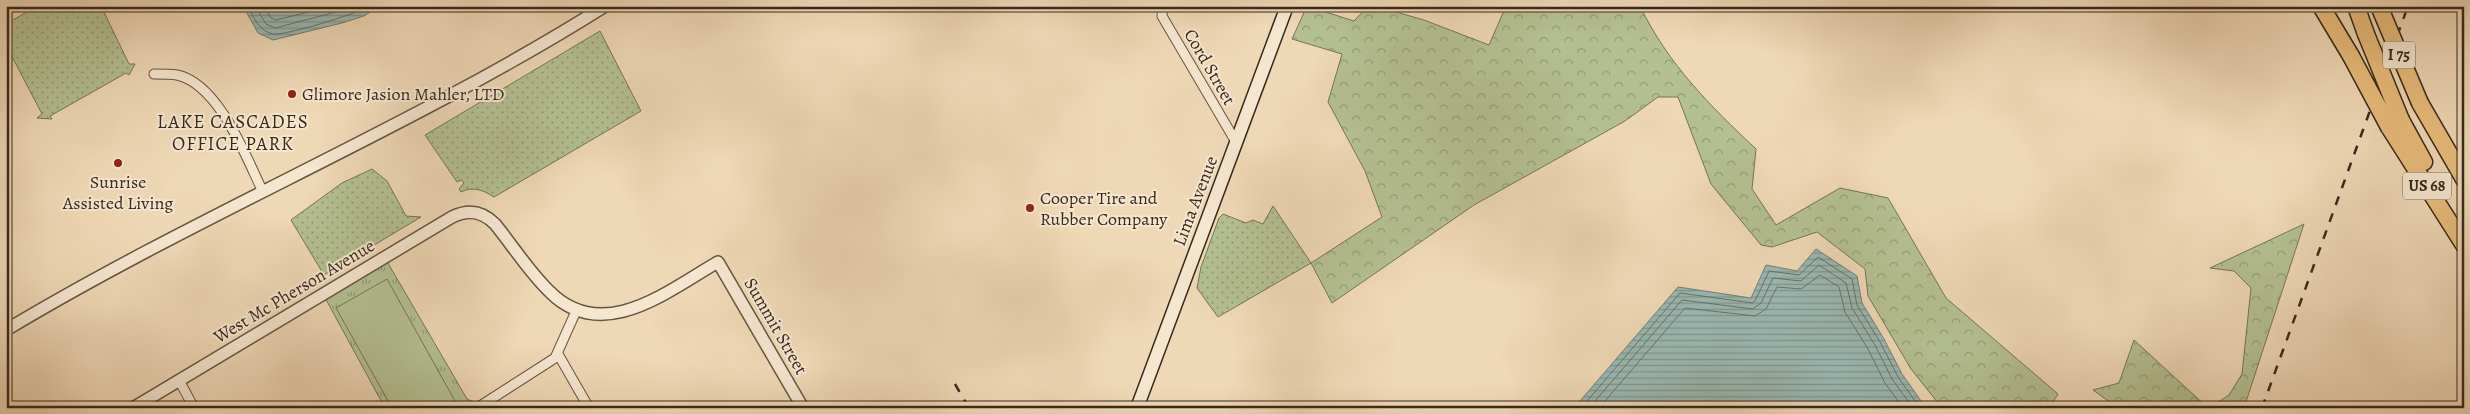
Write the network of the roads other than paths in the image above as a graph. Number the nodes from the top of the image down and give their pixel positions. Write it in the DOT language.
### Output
graph roads {
  1 [pos="605,6"];
  2 [pos="1163,6"];
  3 [pos="1287,6"];
  4 [pos="2322,6"];
  5 [pos="2356,6"];
  6 [pos="2379,6"];
  7 [pos="154,74"];
  8 [pos="2395,124"];
  9 [pos="1236,142"];
  10 [pos="2464,179"];
  11 [pos="263,192"];
  12 [pos="2464,234"];
  13 [pos="2464,245"];
  14 [pos="577,310"];
  15 [pos="6,330"];
  16 [pos="558,354"];
  17 [pos="179,380"];
  18 [pos="133,408"];
  19 [pos="194,408"];
  20 [pos="477,408"];
  21 [pos="588,408"];
  22 [pos="803,408"];
  23 [pos="1137,408"];
  1 -- 11 [label="street"];
  2 -- 9 [label="street, Cord Street"];
  3 -- 9 [label="main road, Lima Avenue"];
  4 -- 8 [label="highway, US 68, bridge"];
  5 -- 8 [label="highway, I 75, bridge"];
  6 -- 10 [label="highway, I 75, bridge"];
  7 -- 11 [label="street"];
  8 -- 12 [label="highway, I 75"];
  8 -- 13 [label="highway, US 68"];
  9 -- 23 [label="main road, Lima Avenue"];
  11 -- 15 [label="street"];
  14 -- 16 [label="street"];
  14 -- 17 [label="street, West Mc Pherson Avenue"];
  14 -- 22 [label="street, Summit Street"];
  16 -- 20 [label="street"];
  16 -- 21 [label="street"];
  17 -- 18 [label="street, West Mc Pherson Avenue"];
  17 -- 19 [label="street"];
}
